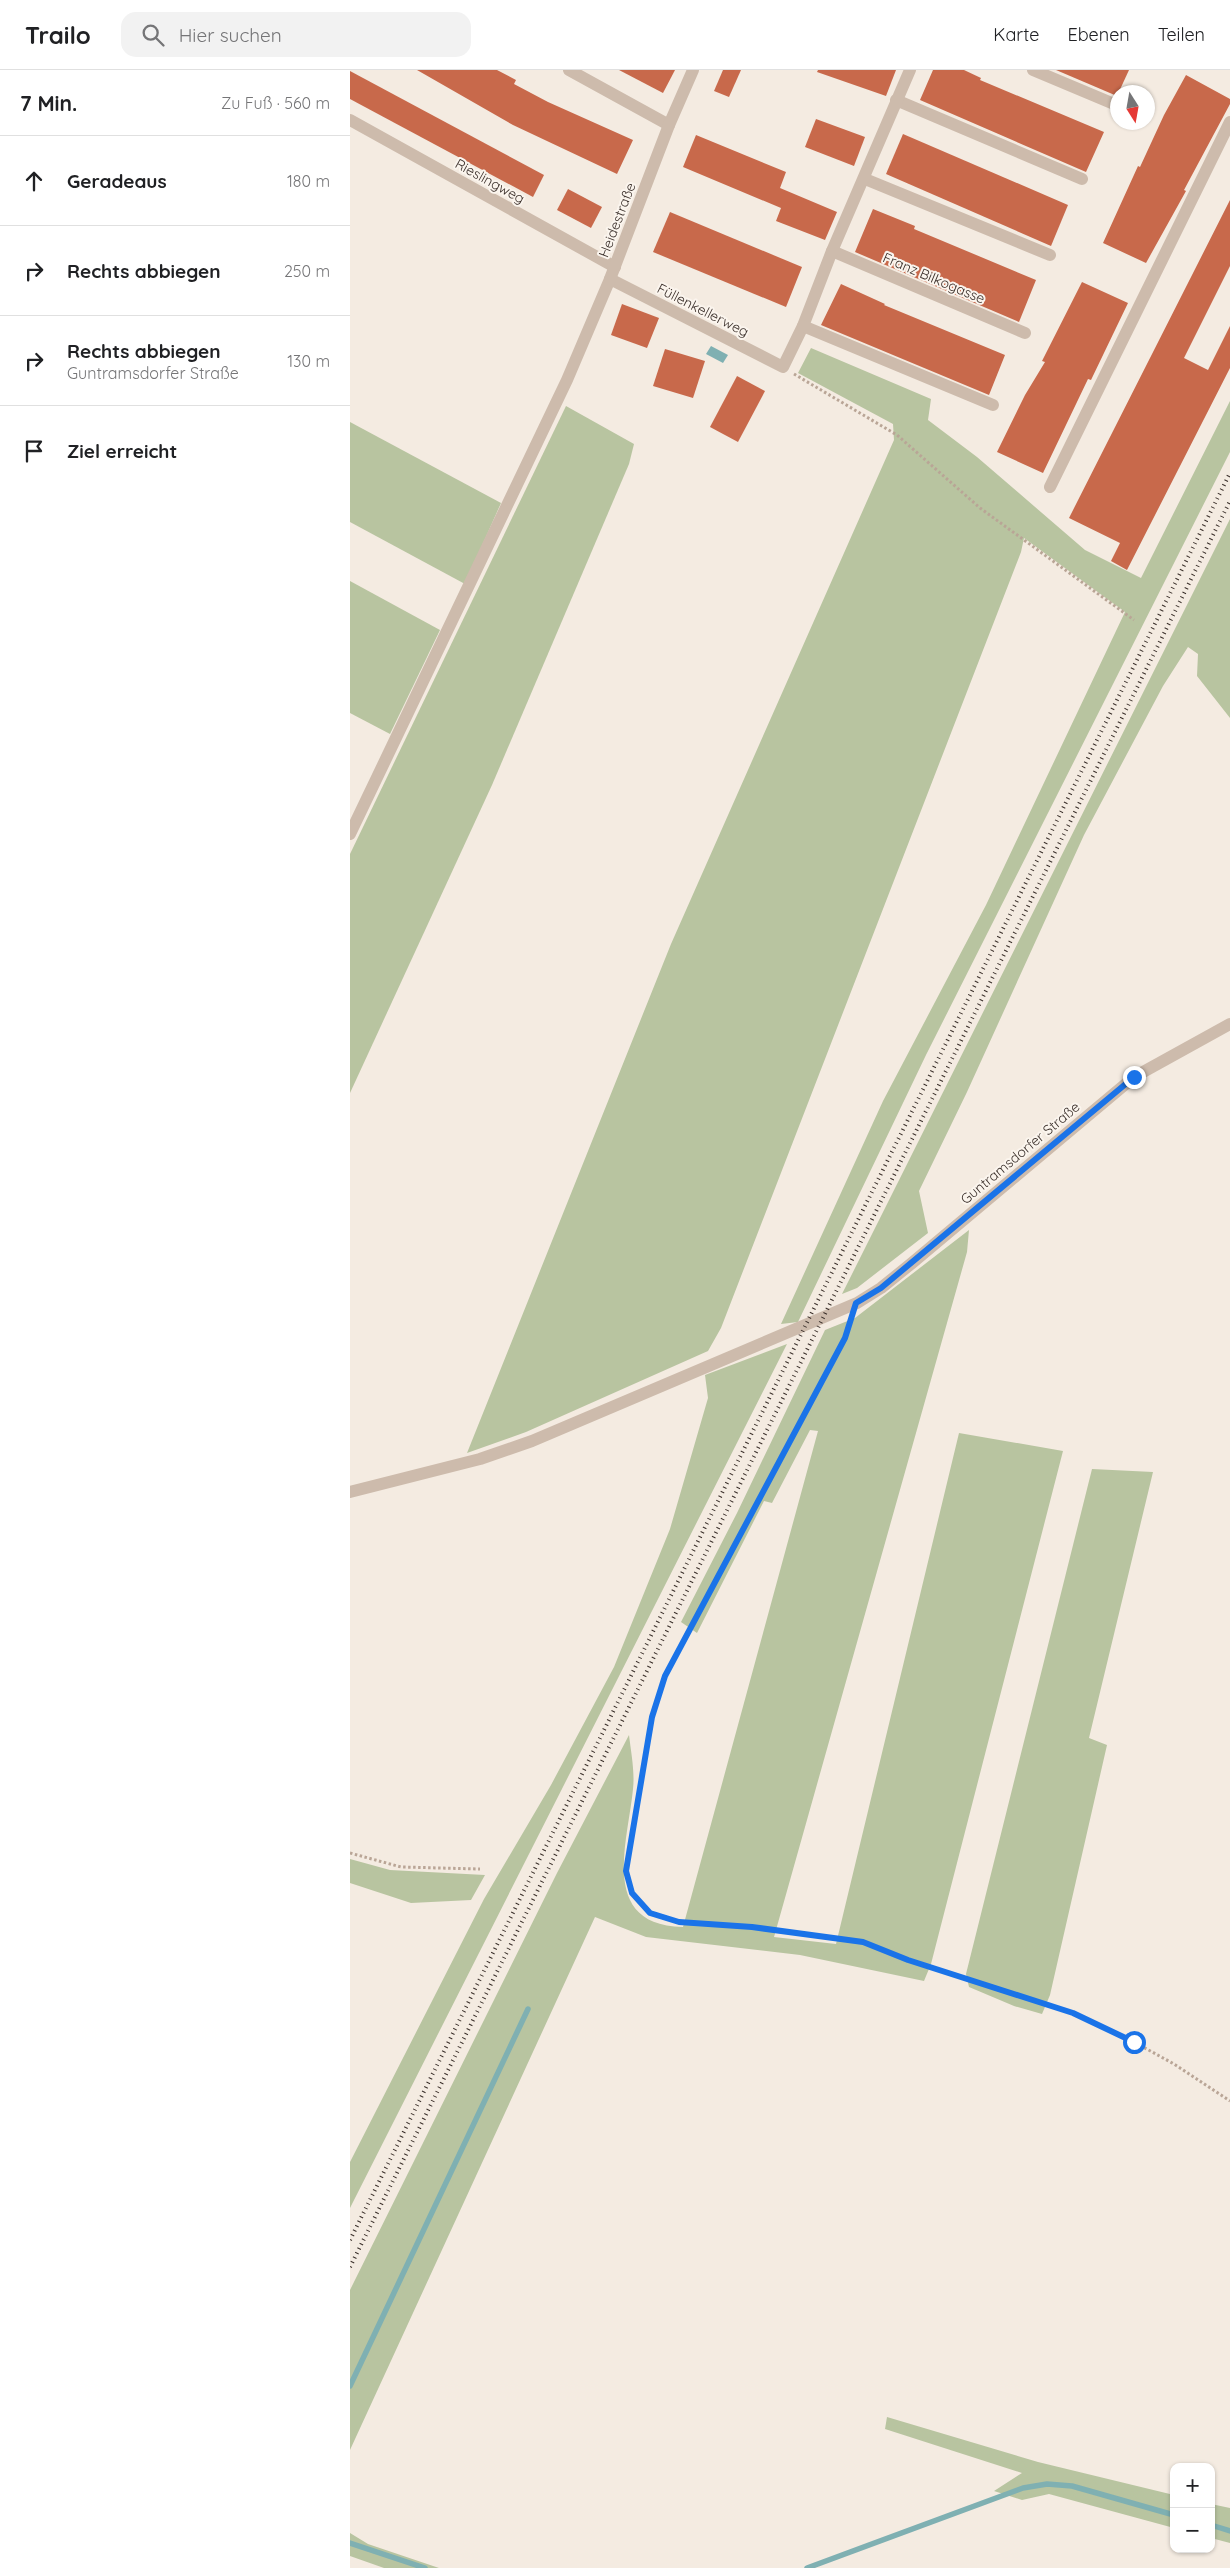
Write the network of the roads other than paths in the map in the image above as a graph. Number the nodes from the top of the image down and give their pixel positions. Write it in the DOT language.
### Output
graph roads {
  1 [pos="569,70"];
  2 [pos="693,70"];
  3 [pos="910,70"];
  4 [pos="1033,70"];
  5 [pos="896,100"];
  6 [pos="1110,102"];
  7 [pos="350,120"];
  8 [pos="1230,122"];
  9 [pos="669,125"];
  10 [pos="865,179"];
  11 [pos="1082,179"];
  12 [pos="832,251"];
  13 [pos="1050,255"];
  14 [pos="615,267"];
  15 [pos="610,279"];
  16 [pos="804,326"];
  17 [pos="1025,333"];
  18 [pos="993,406"];
  19 [pos="1050,487"];
  20 [pos="350,834"];
  21 [pos="1230,1024"];
  22 [pos="350,1492"];
  1 -- 9 [label="street"];
  2 -- 9 [label="street, Heidestraße"];
  3 -- 5 [label="street"];
  4 -- 6 [label="street"];
  5 -- 10 [label="street"];
  5 -- 11 [label="street"];
  7 -- 14 [label="street, Rieslingweg"];
  8 -- 19 [label="street"];
  9 -- 14 [label="street, Heidestraße"];
  10 -- 12 [label="street"];
  10 -- 13 [label="street"];
  12 -- 16 [label="street"];
  12 -- 17 [label="street, Franz Bilkogasse"];
  14 -- 15 [label="street, Heidestraße"];
  15 -- 16 [label="street, Füllenkellerweg"];
  15 -- 20 [label="street, Heidestraße"];
  16 -- 18 [label="street"];
  21 -- 22 [label="street, Guntramsdorfer Straße"];
}
